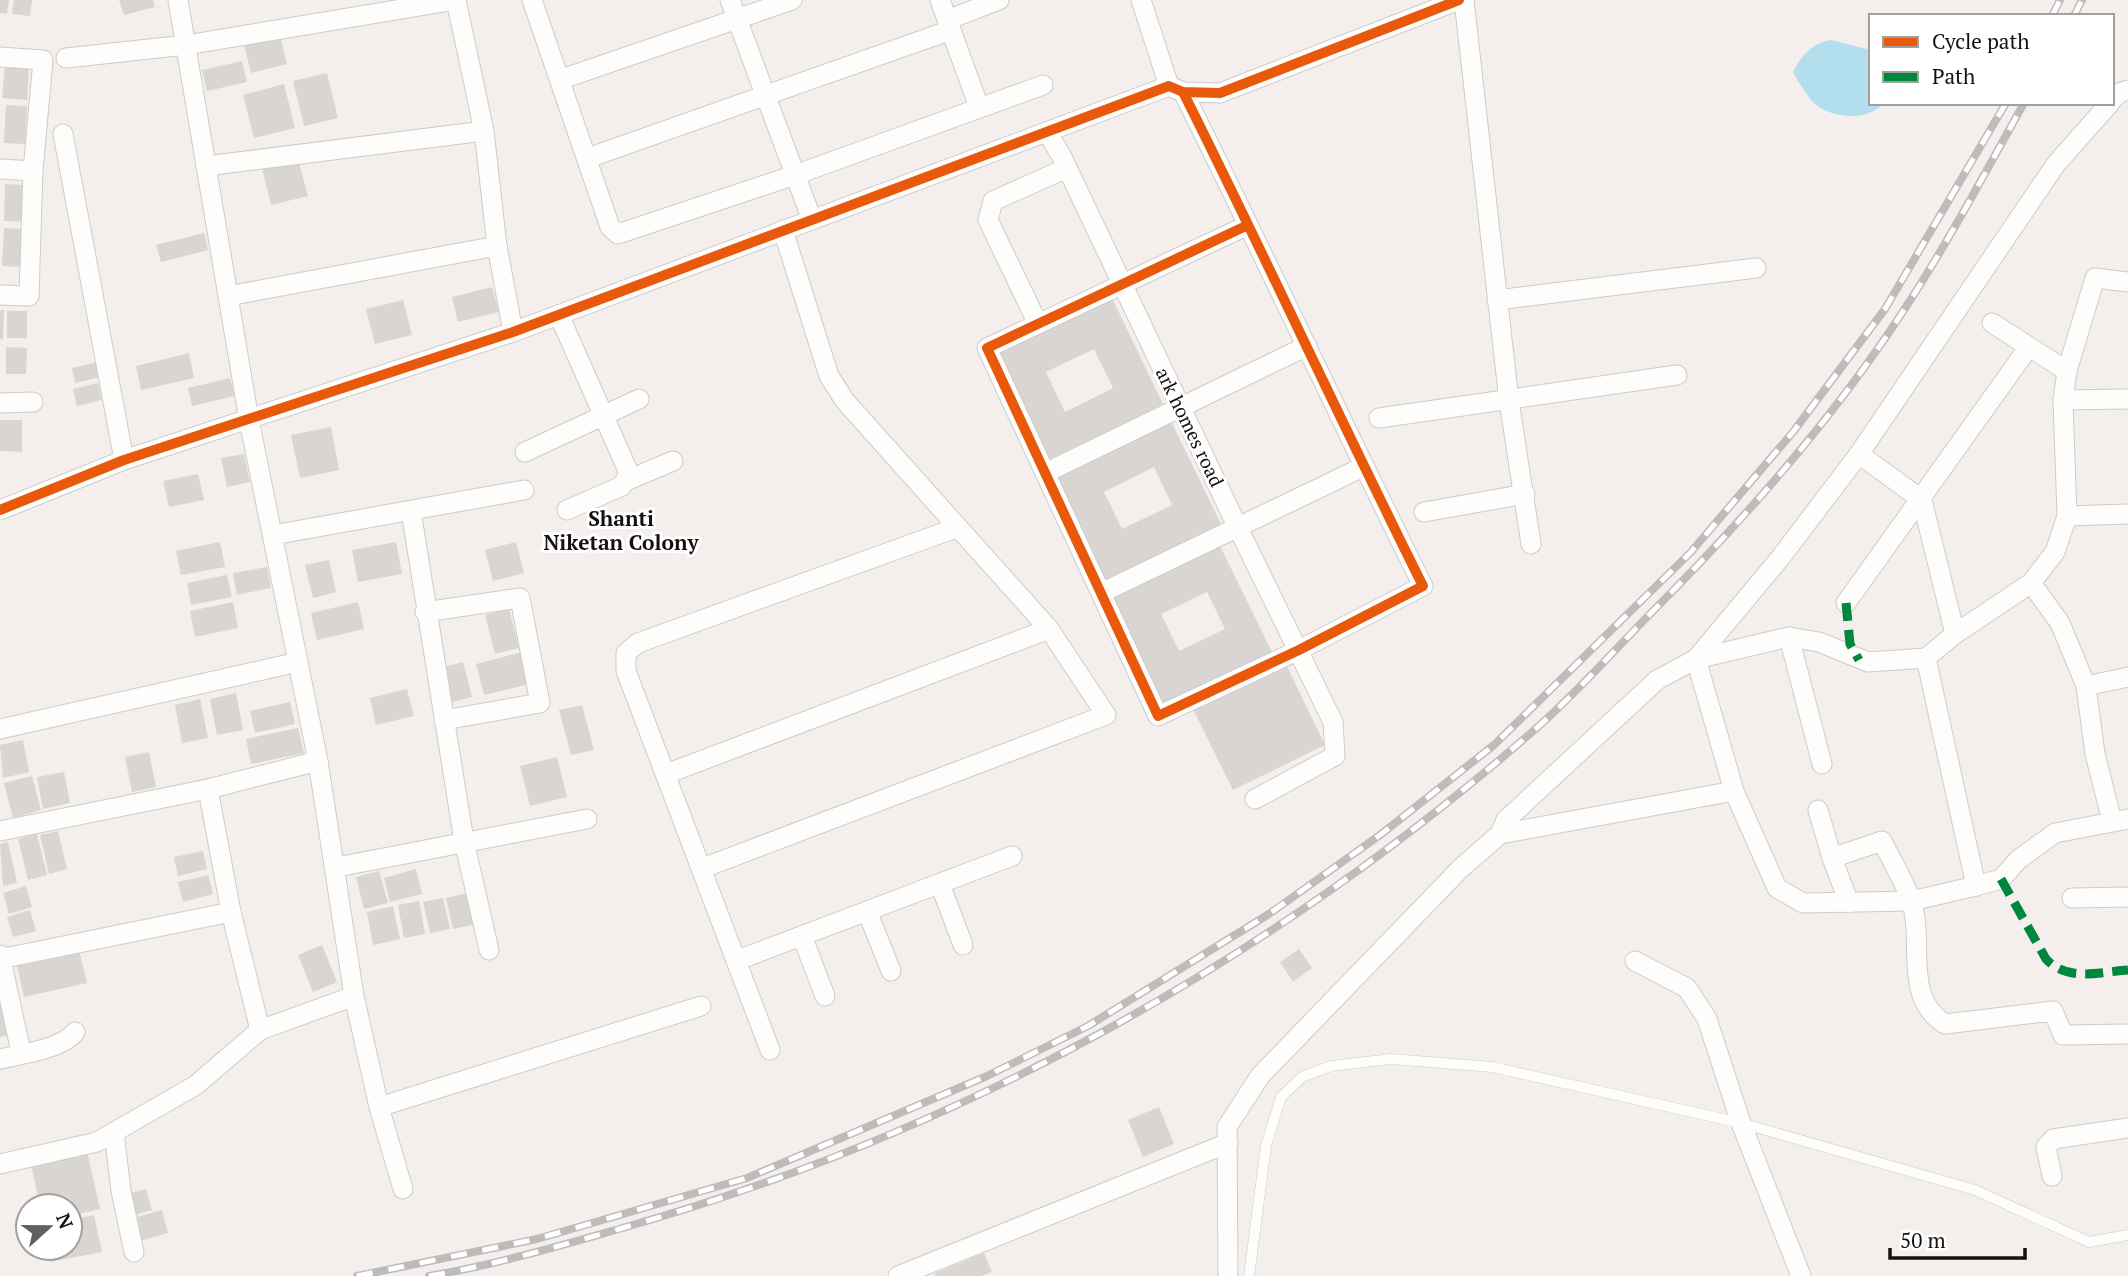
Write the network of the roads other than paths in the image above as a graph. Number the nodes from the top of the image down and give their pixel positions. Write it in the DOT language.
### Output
graph roads {
  1 [pos="178,0"];
  2 [pos="456,0"];
  3 [pos="730,0"];
  4 [pos="792,0"];
  5 [pos="940,0"];
  6 [pos="999,0"];
  7 [pos="1141,0"];
  8 [pos="1462,0"];
  9 [pos="537,1"];
  10 [pos="737,21"];
  11 [pos="949,25"];
  12 [pos="186,45"];
  13 [pos="0,57"];
  14 [pos="66,58"];
  15 [pos="562,79"];
  16 [pos="1042,85"];
  17 [pos="1176,89"];
  18 [pos="766,97"];
  19 [pos="2108,105"];
  20 [pos="979,107"];
  21 [pos="484,131"];
  22 [pos="1047,132"];
  23 [pos="63,134"];
  24 [pos="589,158"];
  25 [pos="206,166"];
  26 [pos="1067,168"];
  27 [pos="0,169"];
  28 [pos="33,171"];
  29 [pos="795,175"];
  30 [pos="812,220"];
  31 [pos="1248,225"];
  32 [pos="783,230"];
  33 [pos="498,246"];
  34 [pos="1756,268"];
  35 [pos="2128,282"];
  36 [pos="1121,285"];
  37 [pos="0,295"];
  38 [pos="228,296"];
  39 [pos="1497,300"];
  40 [pos="559,315"];
  41 [pos="1992,323"];
  42 [pos="1038,324"];
  43 [pos="513,332"];
  44 [pos="1307,346"];
  45 [pos="2028,348"];
  46 [pos="2067,371"];
  47 [pos="1677,375"];
  48 [pos="639,399"];
  49 [pos="2128,399"];
  50 [pos="2063,400"];
  51 [pos="1509,401"];
  52 [pos="33,402"];
  53 [pos="0,403"];
  54 [pos="1181,409"];
  55 [pos="604,417"];
  56 [pos="1379,418"];
  57 [pos="249,420"];
  58 [pos="525,452"];
  59 [pos="1859,454"];
  60 [pos="124,460"];
  61 [pos="673,461"];
  62 [pos="1363,467"];
  63 [pos="1045,473"];
  64 [pos="628,480"];
  65 [pos="524,490"];
  66 [pos="1525,494"];
  67 [pos="1922,500"];
  68 [pos="0,510"];
  69 [pos="568,510"];
  70 [pos="411,511"];
  71 [pos="1424,512"];
  72 [pos="2128,514"];
  73 [pos="2067,516"];
  74 [pos="956,528"];
  75 [pos="1238,528"];
  76 [pos="272,535"];
  77 [pos="1531,544"];
  78 [pos="2031,583"];
  79 [pos="1101,593"];
  80 [pos="1846,603"];
  81 [pos="425,612"];
  82 [pos="1049,629"];
  83 [pos="1955,634"];
  84 [pos="1789,637"];
  85 [pos="1299,650"];
  86 [pos="1926,658"];
  87 [pos="1696,659"];
  88 [pos="298,662"];
  89 [pos="2128,677"];
  90 [pos="2086,686"];
  91 [pos="444,720"];
  92 [pos="0,729"];
  93 [pos="318,761"];
  94 [pos="1822,764"];
  95 [pos="666,774"];
  96 [pos="208,789"];
  97 [pos="1734,791"];
  98 [pos="1255,799"];
  99 [pos="1818,810"];
  100 [pos="587,819"];
  101 [pos="2120,820"];
  102 [pos="0,831"];
  103 [pos="1500,834"];
  104 [pos="464,841"];
  105 [pos="1012,856"];
  106 [pos="1832,858"];
  107 [pos="337,867"];
  108 [pos="703,868"];
  109 [pos="940,884"];
  110 [pos="1976,886"];
  111 [pos="2128,897"];
  112 [pos="2072,898"];
  113 [pos="1911,901"];
  114 [pos="1849,902"];
  115 [pos="867,911"];
  116 [pos="231,912"];
  117 [pos="802,936"];
  118 [pos="963,945"];
  119 [pos="489,950"];
  120 [pos="0,957"];
  121 [pos="738,960"];
  122 [pos="1636,961"];
  123 [pos="891,971"];
  124 [pos="354,996"];
  125 [pos="825,996"];
  126 [pos="701,1006"];
  127 [pos="260,1030"];
  128 [pos="75,1032"];
  129 [pos="2128,1034"];
  130 [pos="770,1050"];
  131 [pos="21,1052"];
  132 [pos="0,1059"];
  133 [pos="379,1107"];
  134 [pos="1741,1123"];
  135 [pos="2128,1128"];
  136 [pos="114,1132"];
  137 [pos="1228,1143"];
  138 [pos="0,1164"];
  139 [pos="2052,1176"];
  140 [pos="403,1189"];
  141 [pos="2128,1235"];
  142 [pos="134,1252"];
  143 [pos="898,1276"];
  144 [pos="1228,1276"];
  145 [pos="1249,1276"];
  146 [pos="1801,1276"];
  1 -- 12 [label="street"];
  2 -- 12 [label="street"];
  2 -- 21 [label="street"];
  3 -- 10 [label="street"];
  4 -- 10 [label="street"];
  5 -- 11 [label="street"];
  6 -- 11 [label="street"];
  7 -- 17 [label="street"];
  8 -- 17 [label="street"];
  8 -- 39 [label="street"];
  9 -- 15 [label="street"];
  10 -- 15 [label="street"];
  10 -- 18 [label="street"];
  11 -- 18 [label="street"];
  11 -- 20 [label="street"];
  12 -- 14 [label="street"];
  12 -- 25 [label="street"];
  13 -- 28 [label="street"];
  15 -- 24 [label="street"];
  16 -- 20 [label="street"];
  17 -- 22 [label="street"];
  17 -- 31 [label="street"];
  18 -- 24 [label="street"];
  18 -- 29 [label="street"];
  19 -- 59 [label="street"];
  20 -- 29 [label="street"];
  21 -- 25 [label="street"];
  21 -- 33 [label="street"];
  22 -- 26 [label="street, ark homes road"];
  22 -- 30 [label="street"];
  23 -- 60 [label="street"];
  24 -- 29 [label="street"];
  25 -- 38 [label="street"];
  26 -- 36 [label="street, ark homes road"];
  26 -- 42 [label="street"];
  27 -- 28 [label="street"];
  28 -- 37 [label="street"];
  29 -- 30 [label="street"];
  30 -- 32 [label="street"];
  31 -- 36 [label="street"];
  31 -- 44 [label="street"];
  32 -- 40 [label="street"];
  32 -- 74 [label="street"];
  33 -- 38 [label="street"];
  33 -- 43 [label="street"];
  34 -- 39 [label="street"];
  35 -- 46 [label="street"];
  36 -- 42 [label="street"];
  36 -- 54 [label="street, ark homes road"];
  38 -- 57 [label="street"];
  39 -- 51 [label="street"];
  40 -- 43 [label="street"];
  40 -- 55 [label="street"];
  41 -- 45 [label="street"];
  42 -- 63 [label="street"];
  43 -- 57 [label="street"];
  44 -- 54 [label="street"];
  44 -- 62 [label="street"];
  45 -- 46 [label="street"];
  45 -- 67 [label="street"];
  46 -- 50 [label="street"];
  47 -- 51 [label="street"];
  48 -- 55 [label="street"];
  49 -- 50 [label="street"];
  50 -- 73 [label="street"];
  51 -- 56 [label="street"];
  51 -- 66 [label="street"];
  52 -- 53 [label="street"];
  54 -- 63 [label="street"];
  54 -- 75 [label="street, ark homes road"];
  55 -- 58 [label="street"];
  55 -- 64 [label="street"];
  57 -- 60 [label="street"];
  57 -- 76 [label="street"];
  59 -- 67 [label="street"];
  59 -- 87 [label="street"];
  60 -- 68 [label="street"];
  61 -- 64 [label="street"];
  62 -- 75 [label="street"];
  62 -- 85 [label="street"];
  63 -- 79 [label="street"];
  64 -- 69 [label="street"];
  65 -- 70 [label="street"];
  66 -- 71 [label="street"];
  66 -- 77 [label="street"];
  67 -- 80 [label="street"];
  67 -- 83 [label="street"];
  70 -- 76 [label="street"];
  70 -- 81 [label="street"];
  72 -- 73 [label="street"];
  73 -- 78 [label="street"];
  74 -- 82 [label="street"];
  74 -- 95 [label="street"];
  75 -- 79 [label="street"];
  75 -- 85 [label="street, ark homes road"];
  76 -- 88 [label="street"];
  78 -- 83 [label="street"];
  78 -- 90 [label="street"];
  79 -- 85 [label="street"];
  81 -- 91 [label="street"];
  81 -- 91 [label="street"];
  82 -- 95 [label="street"];
  82 -- 108 [label="street"];
  83 -- 86 [label="street"];
  84 -- 86 [label="street"];
  84 -- 87 [label="street"];
  84 -- 94 [label="street"];
  85 -- 98 [label="street, ark homes road"];
  86 -- 110 [label="street"];
  87 -- 97 [label="street"];
  87 -- 103 [label="street"];
  88 -- 92 [label="street"];
  88 -- 93 [label="street"];
  89 -- 90 [label="street"];
  90 -- 101 [label="street"];
  91 -- 104 [label="street"];
  93 -- 96 [label="street"];
  93 -- 107 [label="street"];
  95 -- 108 [label="street"];
  96 -- 102 [label="street"];
  96 -- 116 [label="street"];
  97 -- 103 [label="street"];
  97 -- 114 [label="street"];
  99 -- 106 [label="street"];
  100 -- 104 [label="street"];
  101 -- 110 [label="street"];
  103 -- 137 [label="street"];
  104 -- 107 [label="street"];
  104 -- 119 [label="street"];
  105 -- 109 [label="street"];
  106 -- 113 [label="street"];
  106 -- 114 [label="street"];
  107 -- 124 [label="street"];
  108 -- 121 [label="street"];
  109 -- 115 [label="street"];
  109 -- 118 [label="street"];
  110 -- 113 [label="street"];
  111 -- 112 [label="street"];
  113 -- 114 [label="street"];
  113 -- 129 [label="street"];
  115 -- 117 [label="street"];
  115 -- 123 [label="street"];
  116 -- 120 [label="street"];
  116 -- 127 [label="street"];
  117 -- 121 [label="street"];
  117 -- 125 [label="street"];
  120 -- 131 [label="street"];
  121 -- 130 [label="street"];
  122 -- 134 [label="street"];
  124 -- 127 [label="street"];
  124 -- 133 [label="street"];
  126 -- 133 [label="street"];
  127 -- 136 [label="street"];
  128 -- 131 [label="street"];
  131 -- 132 [label="street"];
  133 -- 140 [label="street"];
  134 -- 141 [label="lane"];
  134 -- 145 [label="lane"];
  134 -- 146 [label="street"];
  135 -- 139 [label="street"];
  136 -- 138 [label="street"];
  136 -- 142 [label="street"];
  137 -- 143 [label="street"];
  137 -- 144 [label="street"];
}
